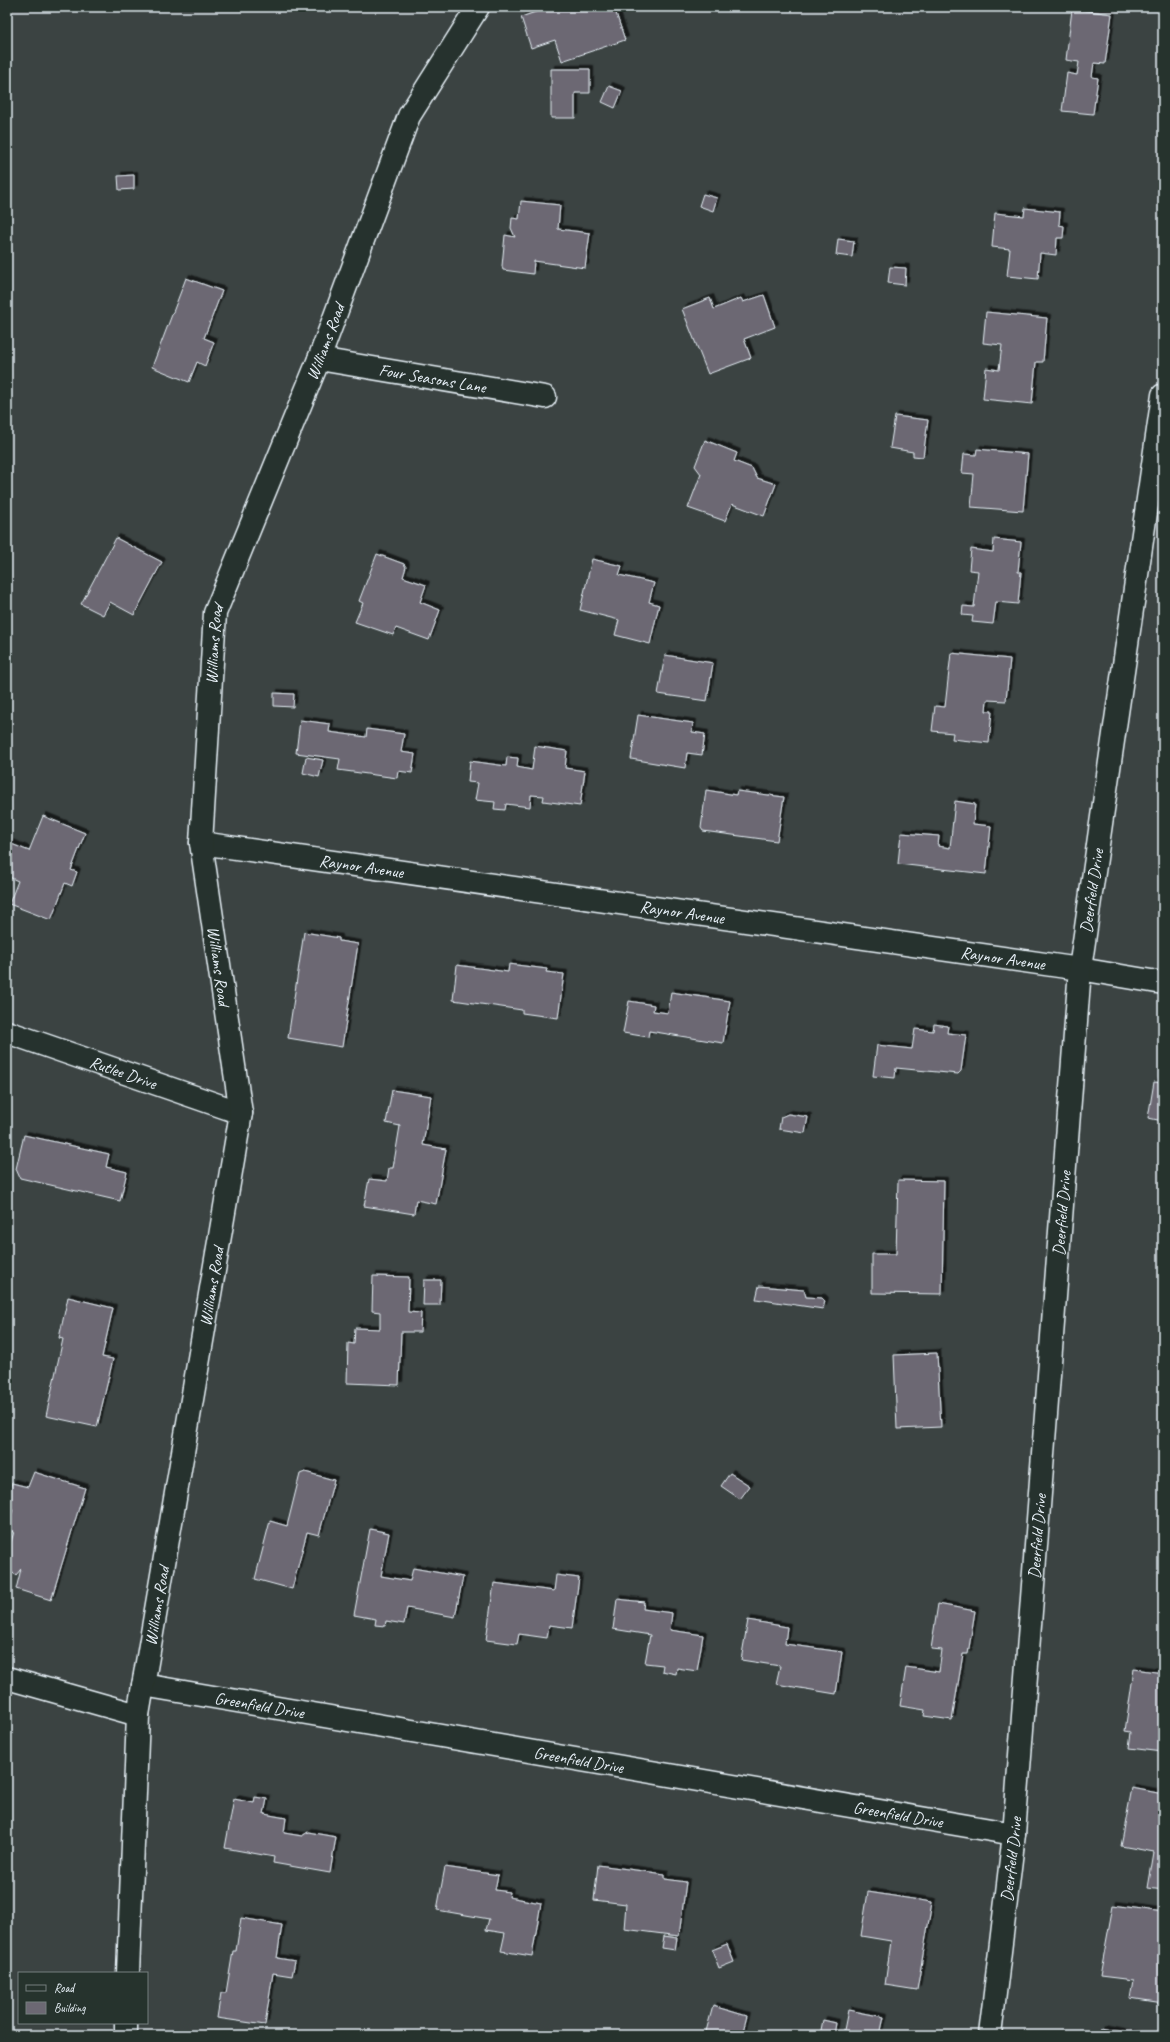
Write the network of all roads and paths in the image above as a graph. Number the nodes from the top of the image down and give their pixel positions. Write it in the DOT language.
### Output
graph roads {
  1 [pos="478,7"];
  2 [pos="319,359"];
  3 [pos="1163,395"];
  4 [pos="545,397"];
  5 [pos="201,843"];
  6 [pos="1080,969"];
  7 [pos="1163,984"];
  8 [pos="7,1032"];
  9 [pos="240,1113"];
  10 [pos="7,1678"];
  11 [pos="143,1684"];
  12 [pos="138,1715"];
  13 [pos="1014,1834"];
  14 [pos="128,1972"];
  15 [pos="126,2024"];
  16 [pos="126,2035"];
  17 [pos="990,2035"];
  1 -- 2 [label="street, Williams Road"];
  2 -- 4 [label="street, Four Seasons Lane"];
  2 -- 5 [label="street, Williams Road"];
  3 -- 6 [label="street, Deerfield Drive"];
  5 -- 6 [label="street, Raynor Avenue"];
  5 -- 9 [label="street, Williams Road"];
  6 -- 7 [label="street, Raynor Avenue"];
  6 -- 13 [label="street, Deerfield Drive"];
  8 -- 9 [label="street, Rutlee Drive"];
  9 -- 11 [label="street, Williams Road"];
  10 -- 12 [label="street"];
  11 -- 12 [label="street, Williams Road"];
  11 -- 13 [label="street, Greenfield Drive"];
  12 -- 14 [label="street, Williams Road"];
  13 -- 17 [label="street, Deerfield Drive"];
  15 -- 16 [label="street"];
}
